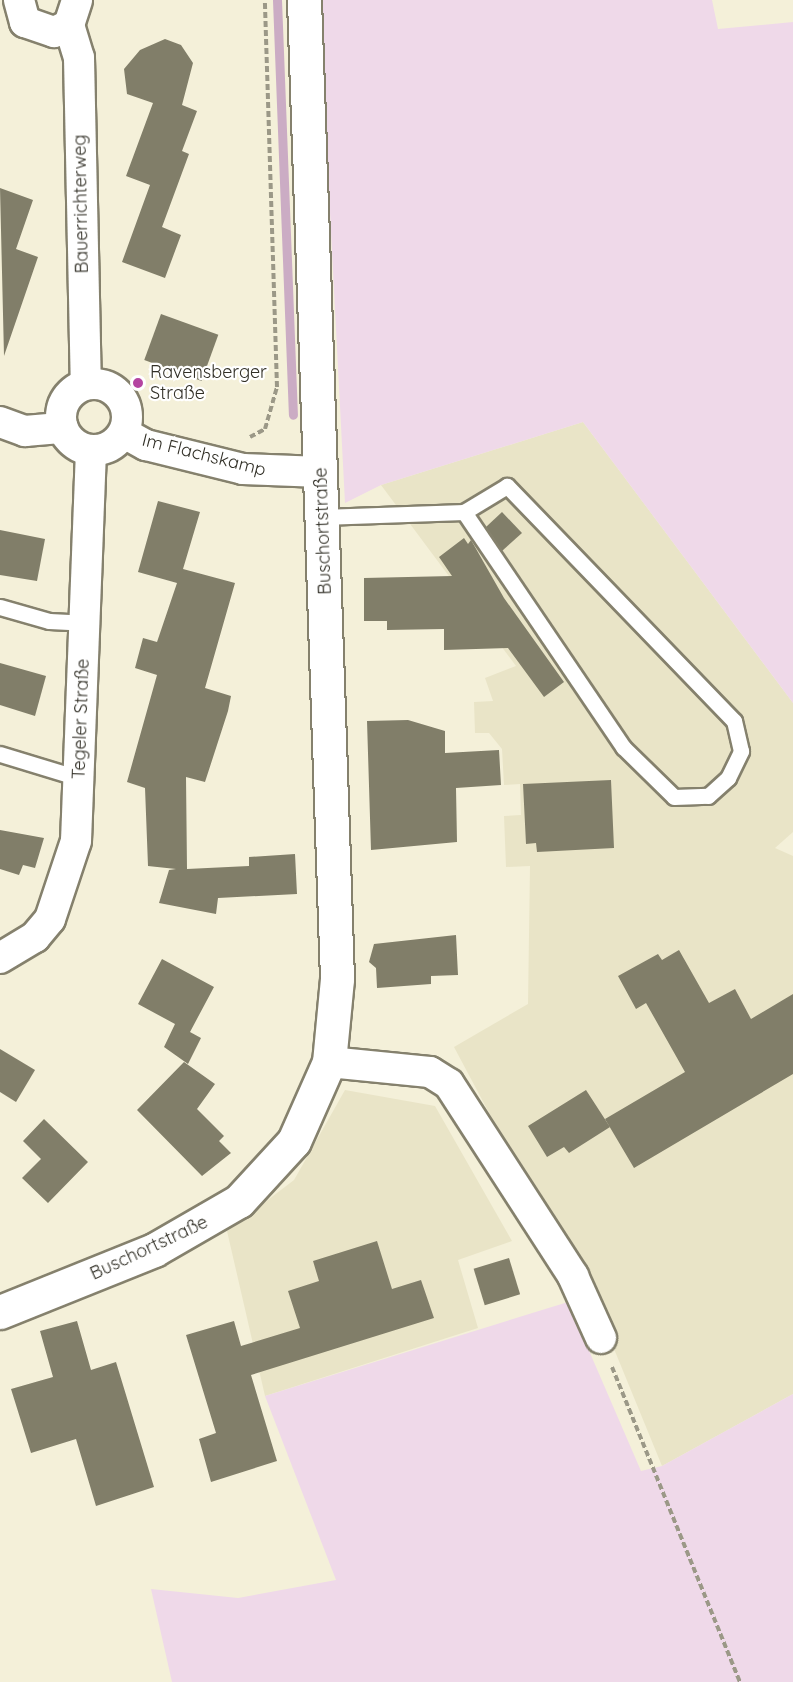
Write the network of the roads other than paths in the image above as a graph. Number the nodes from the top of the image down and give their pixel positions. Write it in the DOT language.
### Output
graph roads {
  1 [pos="19,0"];
  2 [pos="304,0"];
  3 [pos="73,12"];
  4 [pos="86,384"];
  5 [pos="0,422"];
  6 [pos="63,428"];
  7 [pos="124,433"];
  8 [pos="91,450"];
  9 [pos="321,472"];
  10 [pos="465,512"];
  11 [pos="322,517"];
  12 [pos="0,607"];
  13 [pos="84,623"];
  14 [pos="0,754"];
  15 [pos="79,778"];
  16 [pos="0,958"];
  17 [pos="329,1062"];
  18 [pos="0,1312"];
  19 [pos="601,1338"];
  1 -- 3 [label="street, Bauerrichterweg"];
  2 -- 9 [label="main road, Buschortstraße"];
  3 -- 4 [label="street, Bauerrichterweg"];
  4 -- 6 [label="street"];
  4 -- 7 [label="street, Im Flachskamp"];
  5 -- 6 [label="street"];
  6 -- 8 [label="street"];
  7 -- 8 [label="street, Im Flachskamp"];
  7 -- 9 [label="street, Im Flachskamp"];
  8 -- 13 [label="street, Tegeler Straße"];
  9 -- 11 [label="main road, Buschortstraße"];
  10 -- 10 [label="lane"];
  10 -- 11 [label="lane"];
  11 -- 17 [label="main road, Buschortstraße"];
  12 -- 13 [label="lane"];
  13 -- 15 [label="street, Tegeler Straße"];
  14 -- 15 [label="lane"];
  15 -- 16 [label="street, Tegeler Straße"];
  17 -- 18 [label="main road, Buschortstraße"];
  17 -- 19 [label="street"];
}
